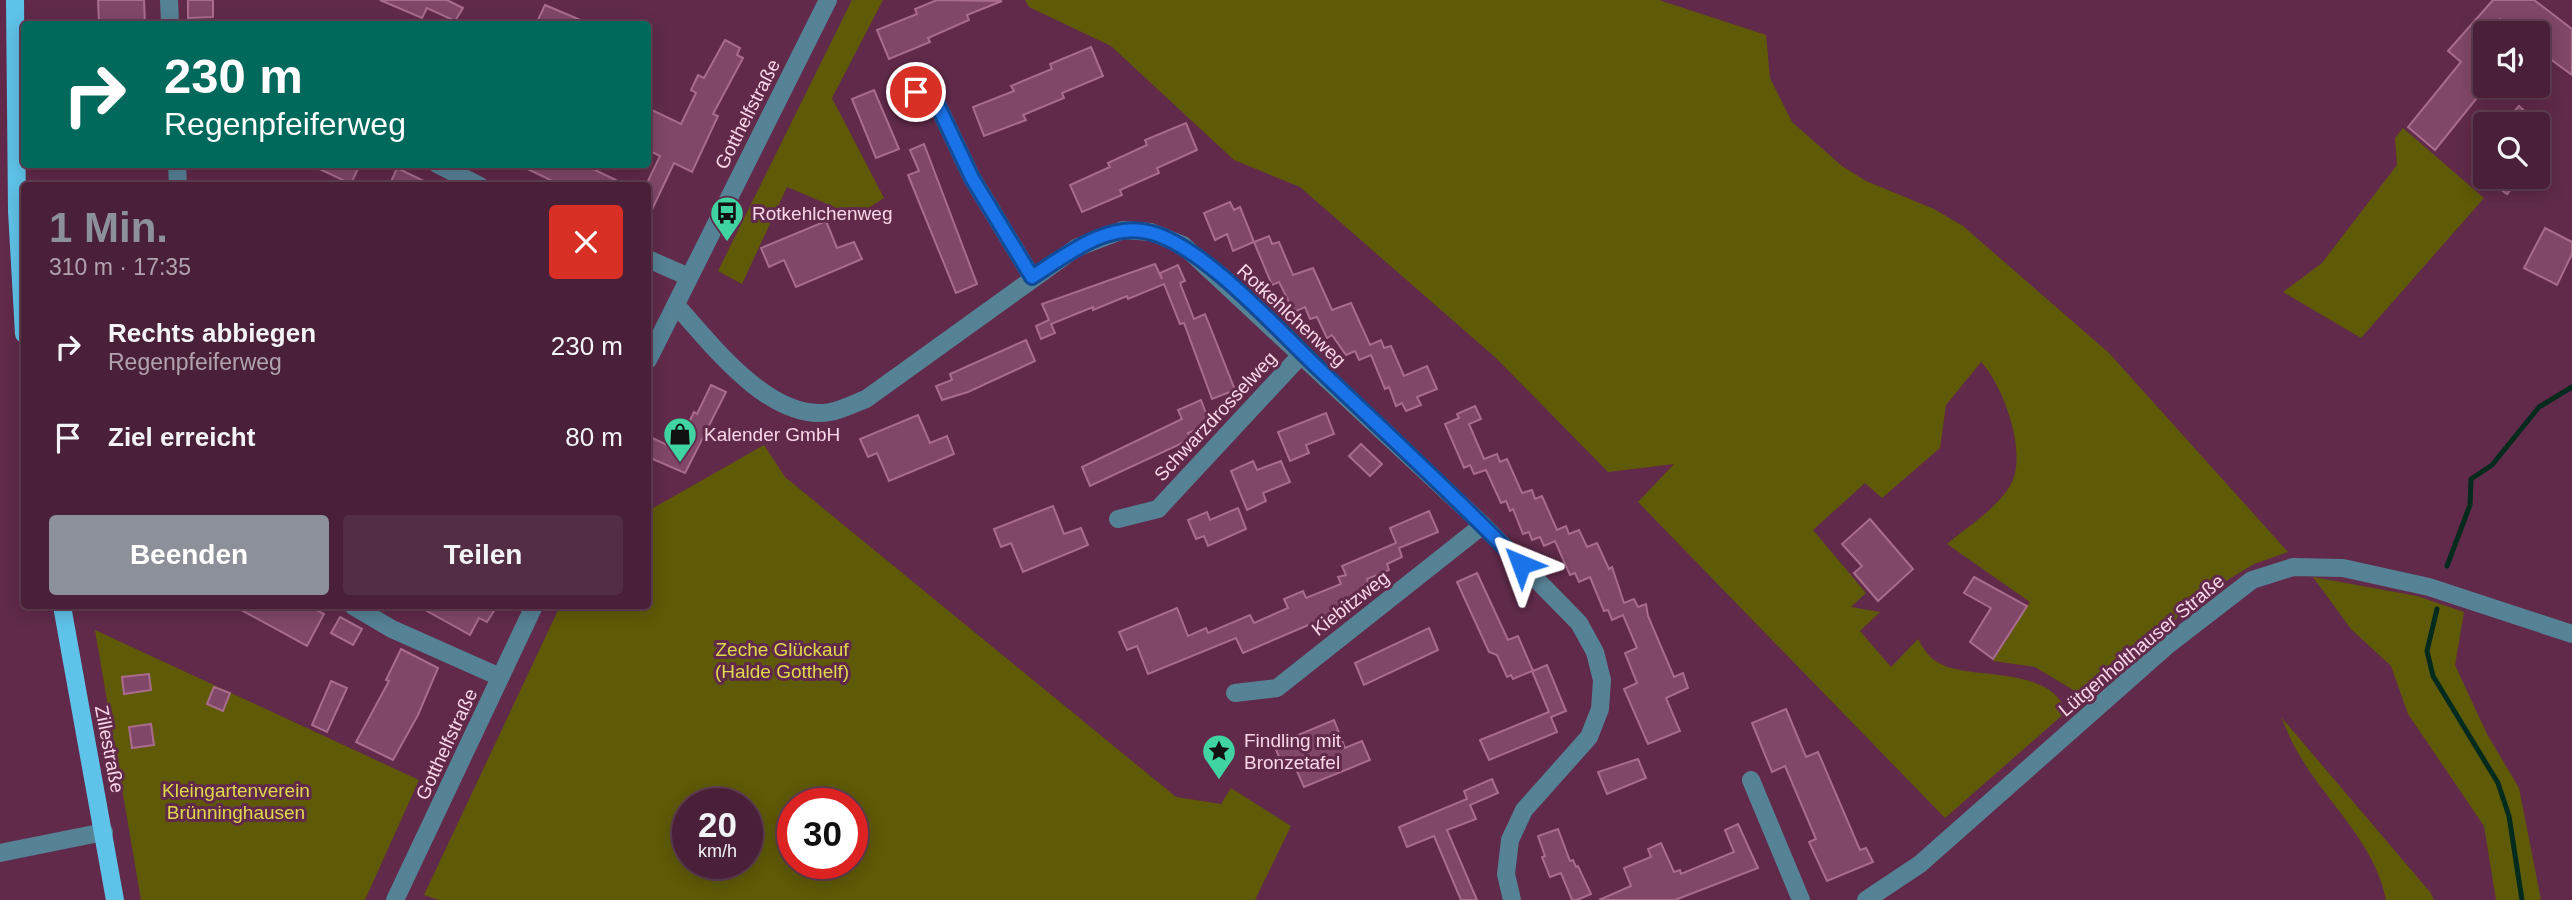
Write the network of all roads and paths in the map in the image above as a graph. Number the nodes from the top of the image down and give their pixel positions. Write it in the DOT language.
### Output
graph roads {
  1 [pos="15,0"];
  2 [pos="169,0"];
  3 [pos="828,0"];
  4 [pos="170,21"];
  5 [pos="916,92"];
  6 [pos="445,168"];
  7 [pos="471,182"];
  8 [pos="651,260"];
  9 [pos="689,277"];
  10 [pos="1032,277"];
  11 [pos="21,281"];
  12 [pos="676,305"];
  13 [pos="651,354"];
  14 [pos="1303,354"];
  15 [pos="1118,519"];
  16 [pos="1483,525"];
  17 [pos="63,609"];
  18 [pos="358,609"];
  19 [pos="533,609"];
  20 [pos="2572,634"];
  21 [pos="500,677"];
  22 [pos="1235,693"];
  23 [pos="1751,780"];
  24 [pos="104,832"];
  25 [pos="0,853"];
  26 [pos="115,900"];
  27 [pos="395,900"];
  28 [pos="1511,900"];
  29 [pos="1801,900"];
  30 [pos="1866,900"];
  1 -- 11 [label="main road"];
  2 -- 4 [label="street"];
  3 -- 9 [label="street, Gotthelfstraße"];
  5 -- 10 [label="street"];
  6 -- 7 [label="street"];
  8 -- 9 [label="street"];
  9 -- 12 [label="street, Gotthelfstraße"];
  10 -- 12 [label="street, Rotkehlchenweg"];
  10 -- 14 [label="street, Rotkehlchenweg"];
  12 -- 13 [label="street, Gotthelfstraße"];
  14 -- 15 [label="street, Schwarzdrosselweg"];
  14 -- 16 [label="street, Rotkehlchenweg"];
  16 -- 22 [label="street, Kiebitzweg"];
  16 -- 28 [label="street, Rotkehlchenweg"];
  17 -- 24 [label="main road, Zillestraße"];
  18 -- 21 [label="street"];
  19 -- 21 [label="street, Gotthelfstraße"];
  20 -- 30 [label="street, Lütgenholthauser Straße"];
  21 -- 27 [label="street, Gotthelfstraße"];
  23 -- 29 [label="street"];
  24 -- 25 [label="street"];
  24 -- 26 [label="main road, Zillestraße"];
}
